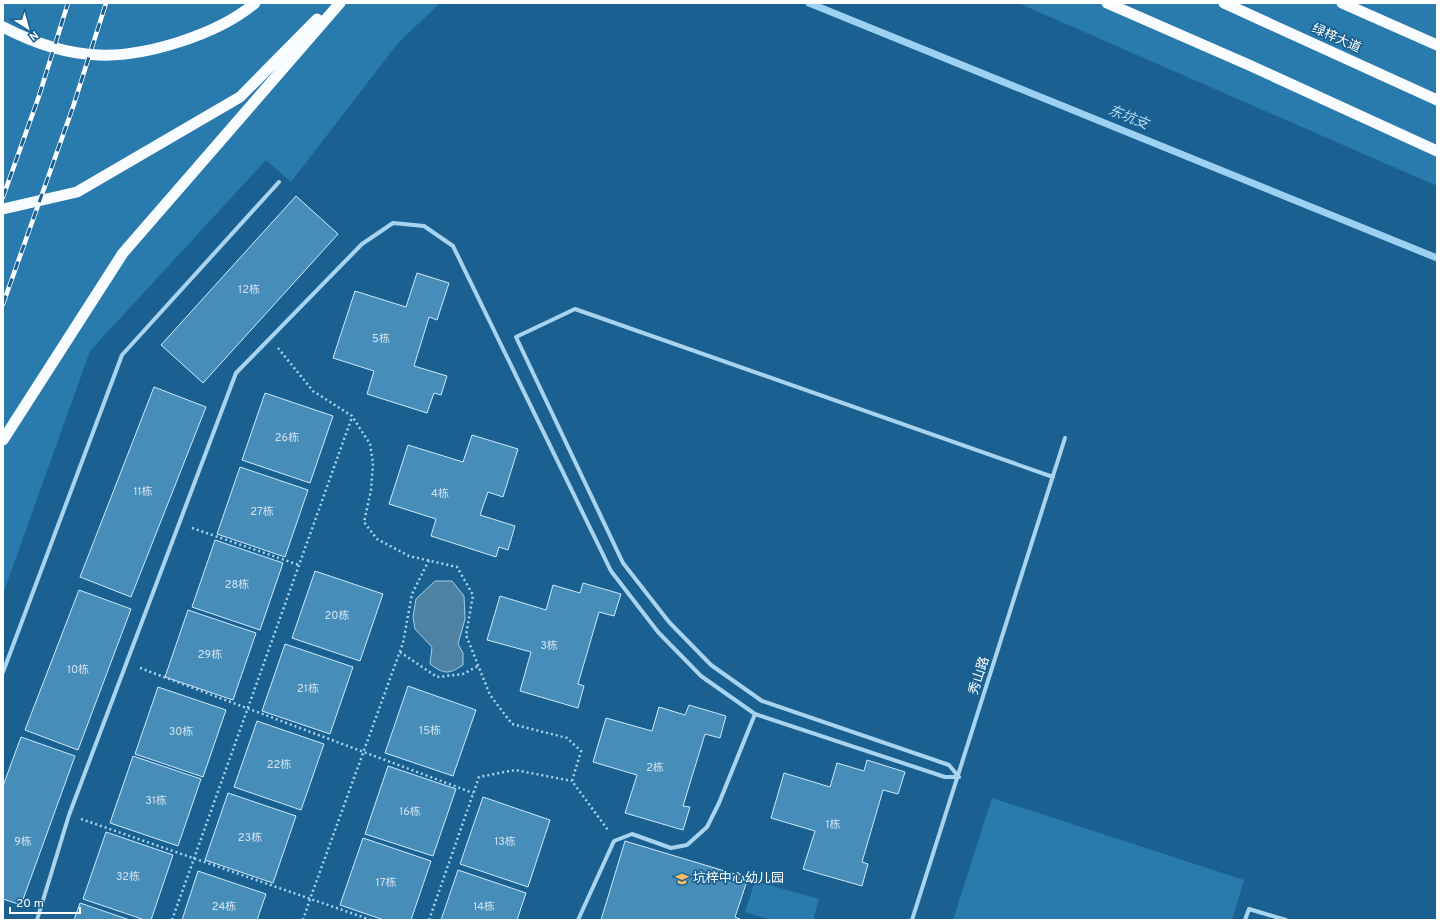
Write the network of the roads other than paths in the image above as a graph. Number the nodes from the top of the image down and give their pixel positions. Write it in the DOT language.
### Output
graph roads {
  1 [pos="255,3"];
  2 [pos="333,3"];
  3 [pos="340,3"];
  4 [pos="1106,3"];
  5 [pos="1224,3"];
  6 [pos="1342,3"];
  7 [pos="3,27"];
  8 [pos="1437,45"];
  9 [pos="1437,100"];
  10 [pos="1437,151"];
  11 [pos="279,182"];
  12 [pos="3,209"];
  13 [pos="1066,438"];
  14 [pos="3,440"];
  15 [pos="1053,478"];
  16 [pos="3,672"];
  17 [pos="755,714"];
  18 [pos="959,776"];
  19 [pos="37,920"];
  20 [pos="578,920"];
  21 [pos="912,920"];
  22 [pos="1245,920"];
  23 [pos="1286,920"];
  1 -- 7 [label="highway"];
  2 -- 12 [label="highway"];
  3 -- 14 [label="highway"];
  4 -- 10 [label="highway"];
  5 -- 9 [label="highway, 绿梓大道"];
  6 -- 8 [label="highway"];
  11 -- 16 [label="street"];
  13 -- 15 [label="street, 秀山路"];
  15 -- 18 [label="street, 秀山路"];
  15 -- 18 [label="street"];
  17 -- 18 [label="street"];
  17 -- 19 [label="street"];
  17 -- 20 [label="street"];
  18 -- 21 [label="street, 秀山路"];
  22 -- 23 [label="street"];
}
